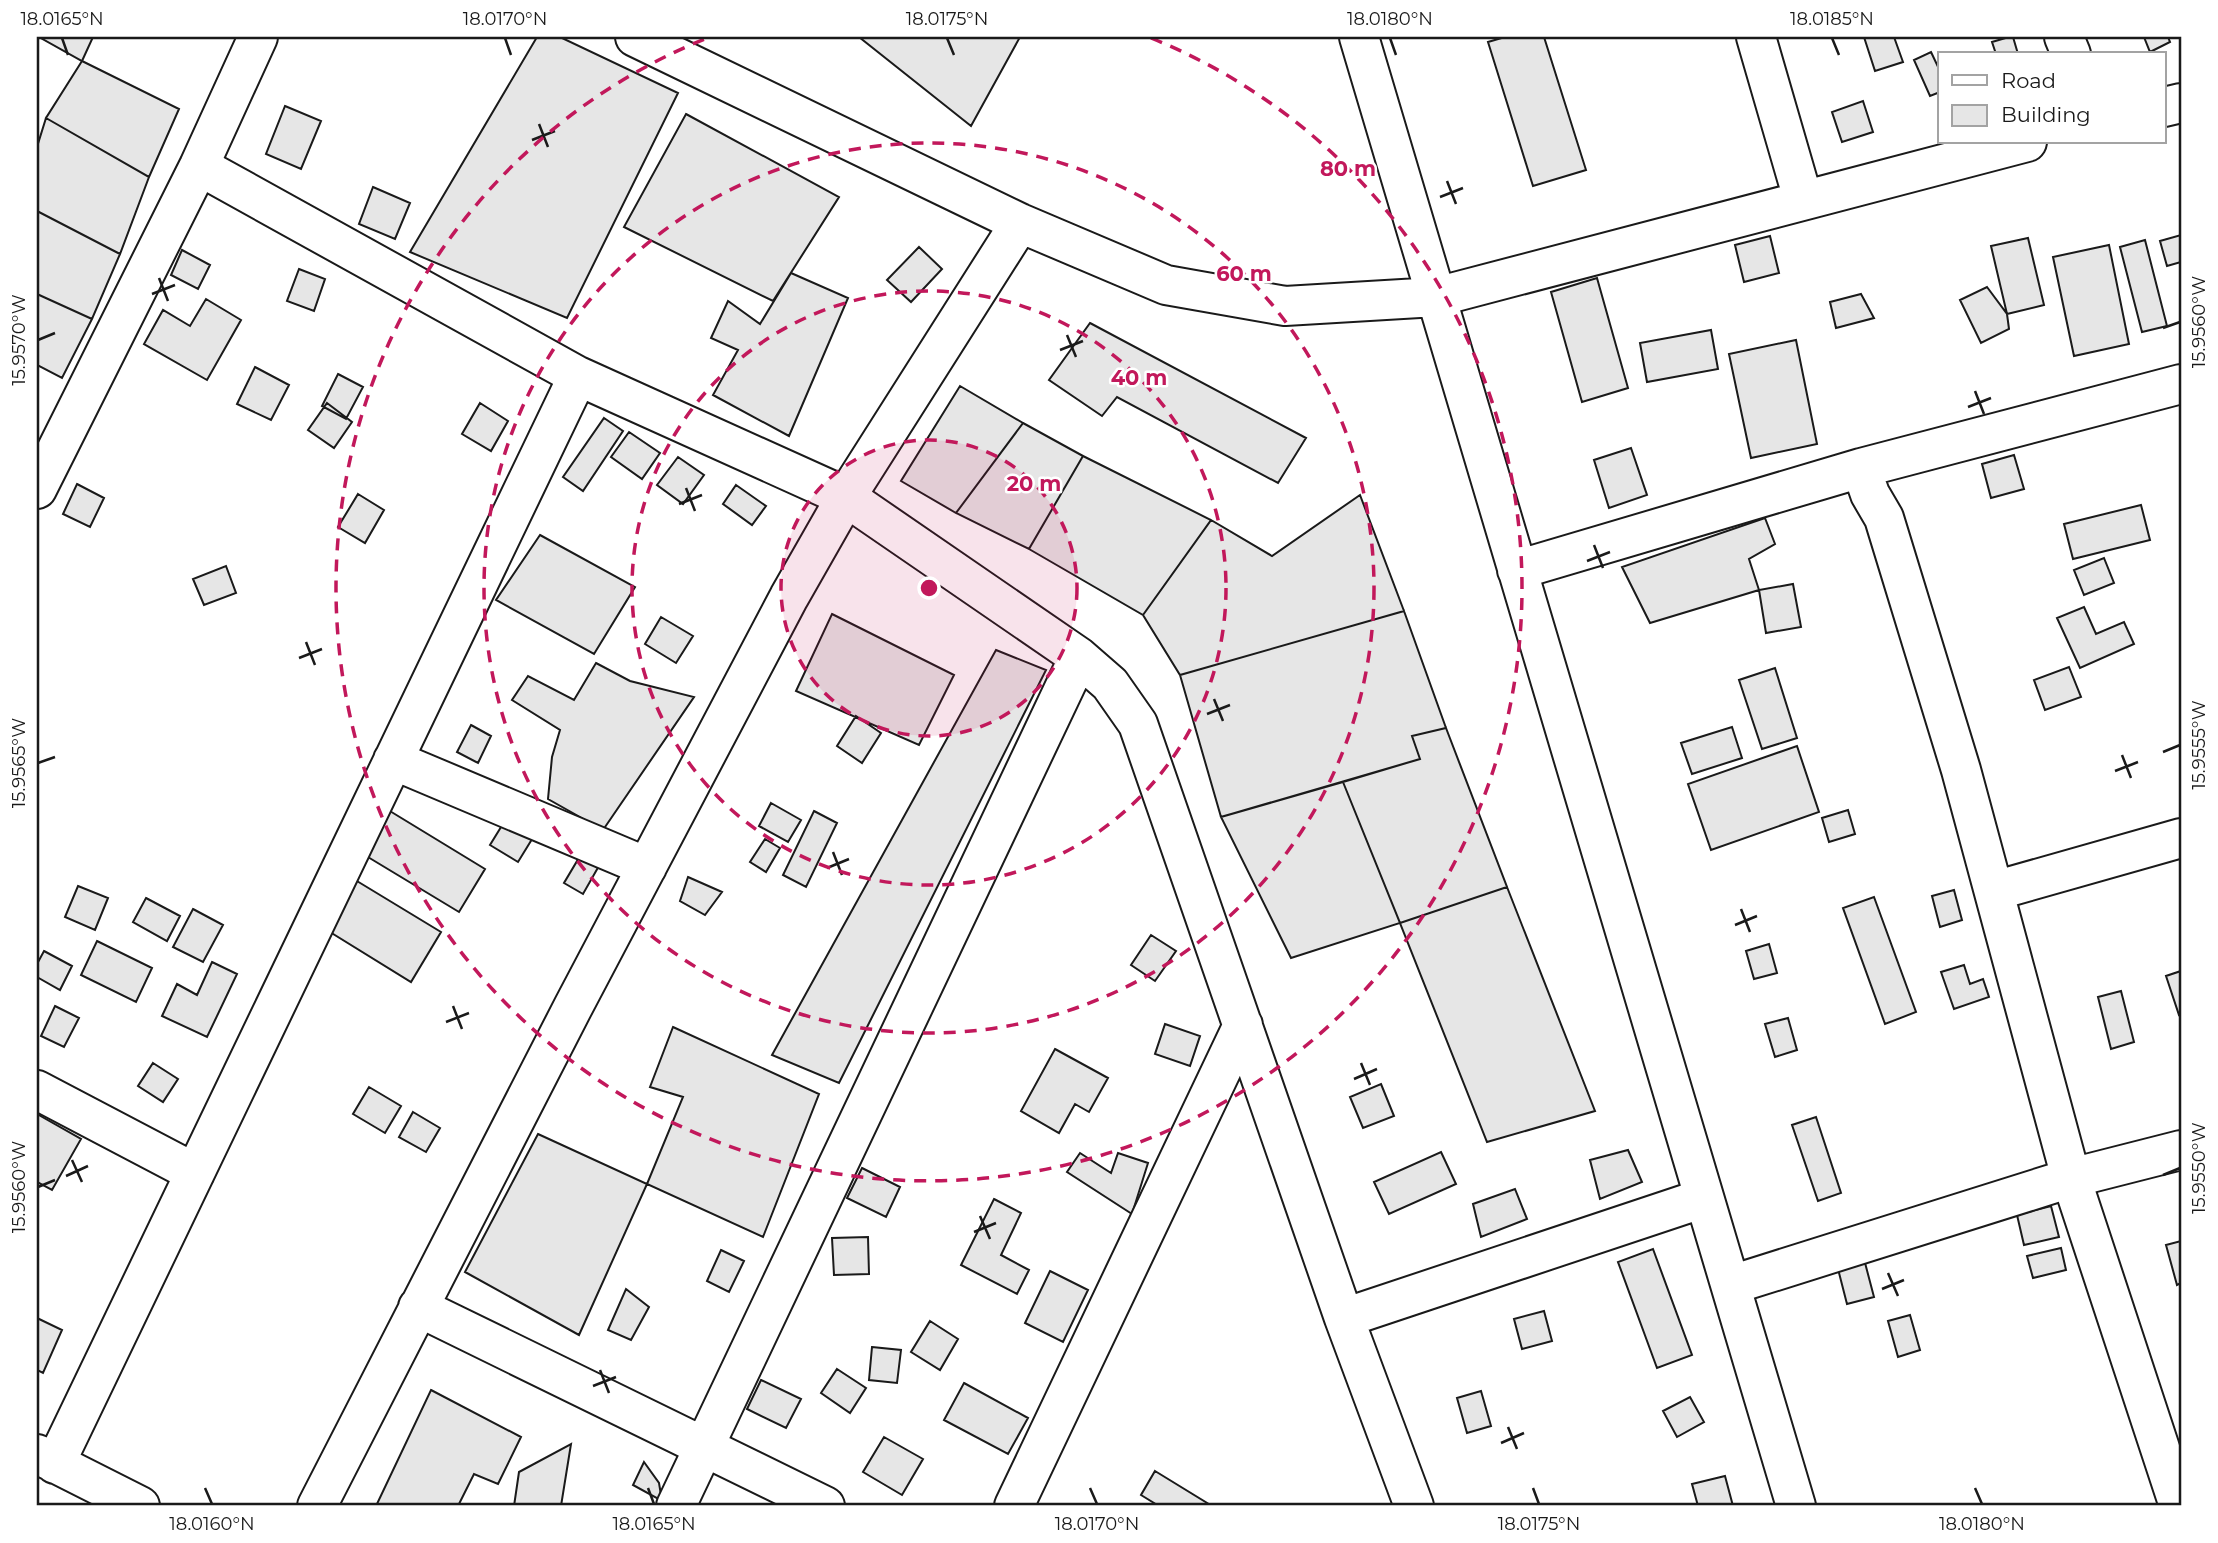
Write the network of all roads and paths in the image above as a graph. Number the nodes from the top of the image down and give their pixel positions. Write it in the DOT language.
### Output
graph roads {
  1 [pos="258,37"];
  2 [pos="635,37"];
  3 [pos="1359,37"];
  4 [pos="1756,37"];
  5 [pos="2019,144"];
  6 [pos="199,166"];
  7 [pos="1803,199"];
  8 [pos="1020,223"];
  9 [pos="1436,297"];
  10 [pos="578,376"];
  11 [pos="2181,384"];
  12 [pos="1861,468"];
  13 [pos="37,489"];
  14 [pos="846,497"];
  15 [pos="1517,570"];
  16 [pos="1079,657"];
  17 [pos="393,760"];
  18 [pos="2181,838"];
  19 [pos="647,867"];
  20 [pos="1994,891"];
  21 [pos="1243,1025"];
  22 [pos="37,1090"];
  23 [pos="2181,1150"];
  24 [pos="195,1173"];
  25 [pos="2071,1178"];
  26 [pos="1704,1198"];
  27 [pos="1731,1285"];
  28 [pos="418,1307"];
  29 [pos="1345,1318"];
  30 [pos="704,1447"];
  31 [pos="46,1459"];
  32 [pos="2173,1462"];
  33 [pos="99,1498"];
  34 [pos="140,1506"];
  35 [pos="317,1506"];
  36 [pos="676,1506"];
  37 [pos="825,1506"];
  38 [pos="1014,1506"];
  39 [pos="1414,1506"];
  40 [pos="1796,1506"];
  41 [pos="2179,1506"];
  1 -- 6 [label="street"];
  2 -- 8 [label="street"];
  3 -- 9 [label="street"];
  4 -- 7 [label="street"];
  5 -- 7 [label="street"];
  6 -- 10 [label="street"];
  6 -- 13 [label="street"];
  7 -- 9 [label="street"];
  8 -- 9 [label="street"];
  8 -- 14 [label="street"];
  9 -- 15 [label="street"];
  10 -- 14 [label="street"];
  10 -- 17 [label="street"];
  11 -- 12 [label="street"];
  12 -- 15 [label="street"];
  12 -- 20 [label="street"];
  14 -- 16 [label="street"];
  14 -- 19 [label="street"];
  15 -- 26 [label="street"];
  16 -- 21 [label="street"];
  16 -- 30 [label="street"];
  17 -- 19 [label="street"];
  17 -- 24 [label="street"];
  18 -- 20 [label="street"];
  19 -- 28 [label="street"];
  20 -- 25 [label="street"];
  21 -- 29 [label="street"];
  21 -- 38 [label="street"];
  22 -- 24 [label="street"];
  23 -- 25 [label="street"];
  24 -- 31 [label="street"];
  25 -- 27 [label="street"];
  25 -- 32 [label="street"];
  26 -- 27 [label="street"];
  26 -- 29 [label="street"];
  27 -- 40 [label="street"];
  28 -- 30 [label="street"];
  28 -- 35 [label="street"];
  29 -- 39 [label="street"];
  30 -- 36 [label="street"];
  30 -- 37 [label="street"];
  31 -- 33 [label="street"];
  32 -- 41 [label="street"];
  33 -- 34 [label="street"];
}
